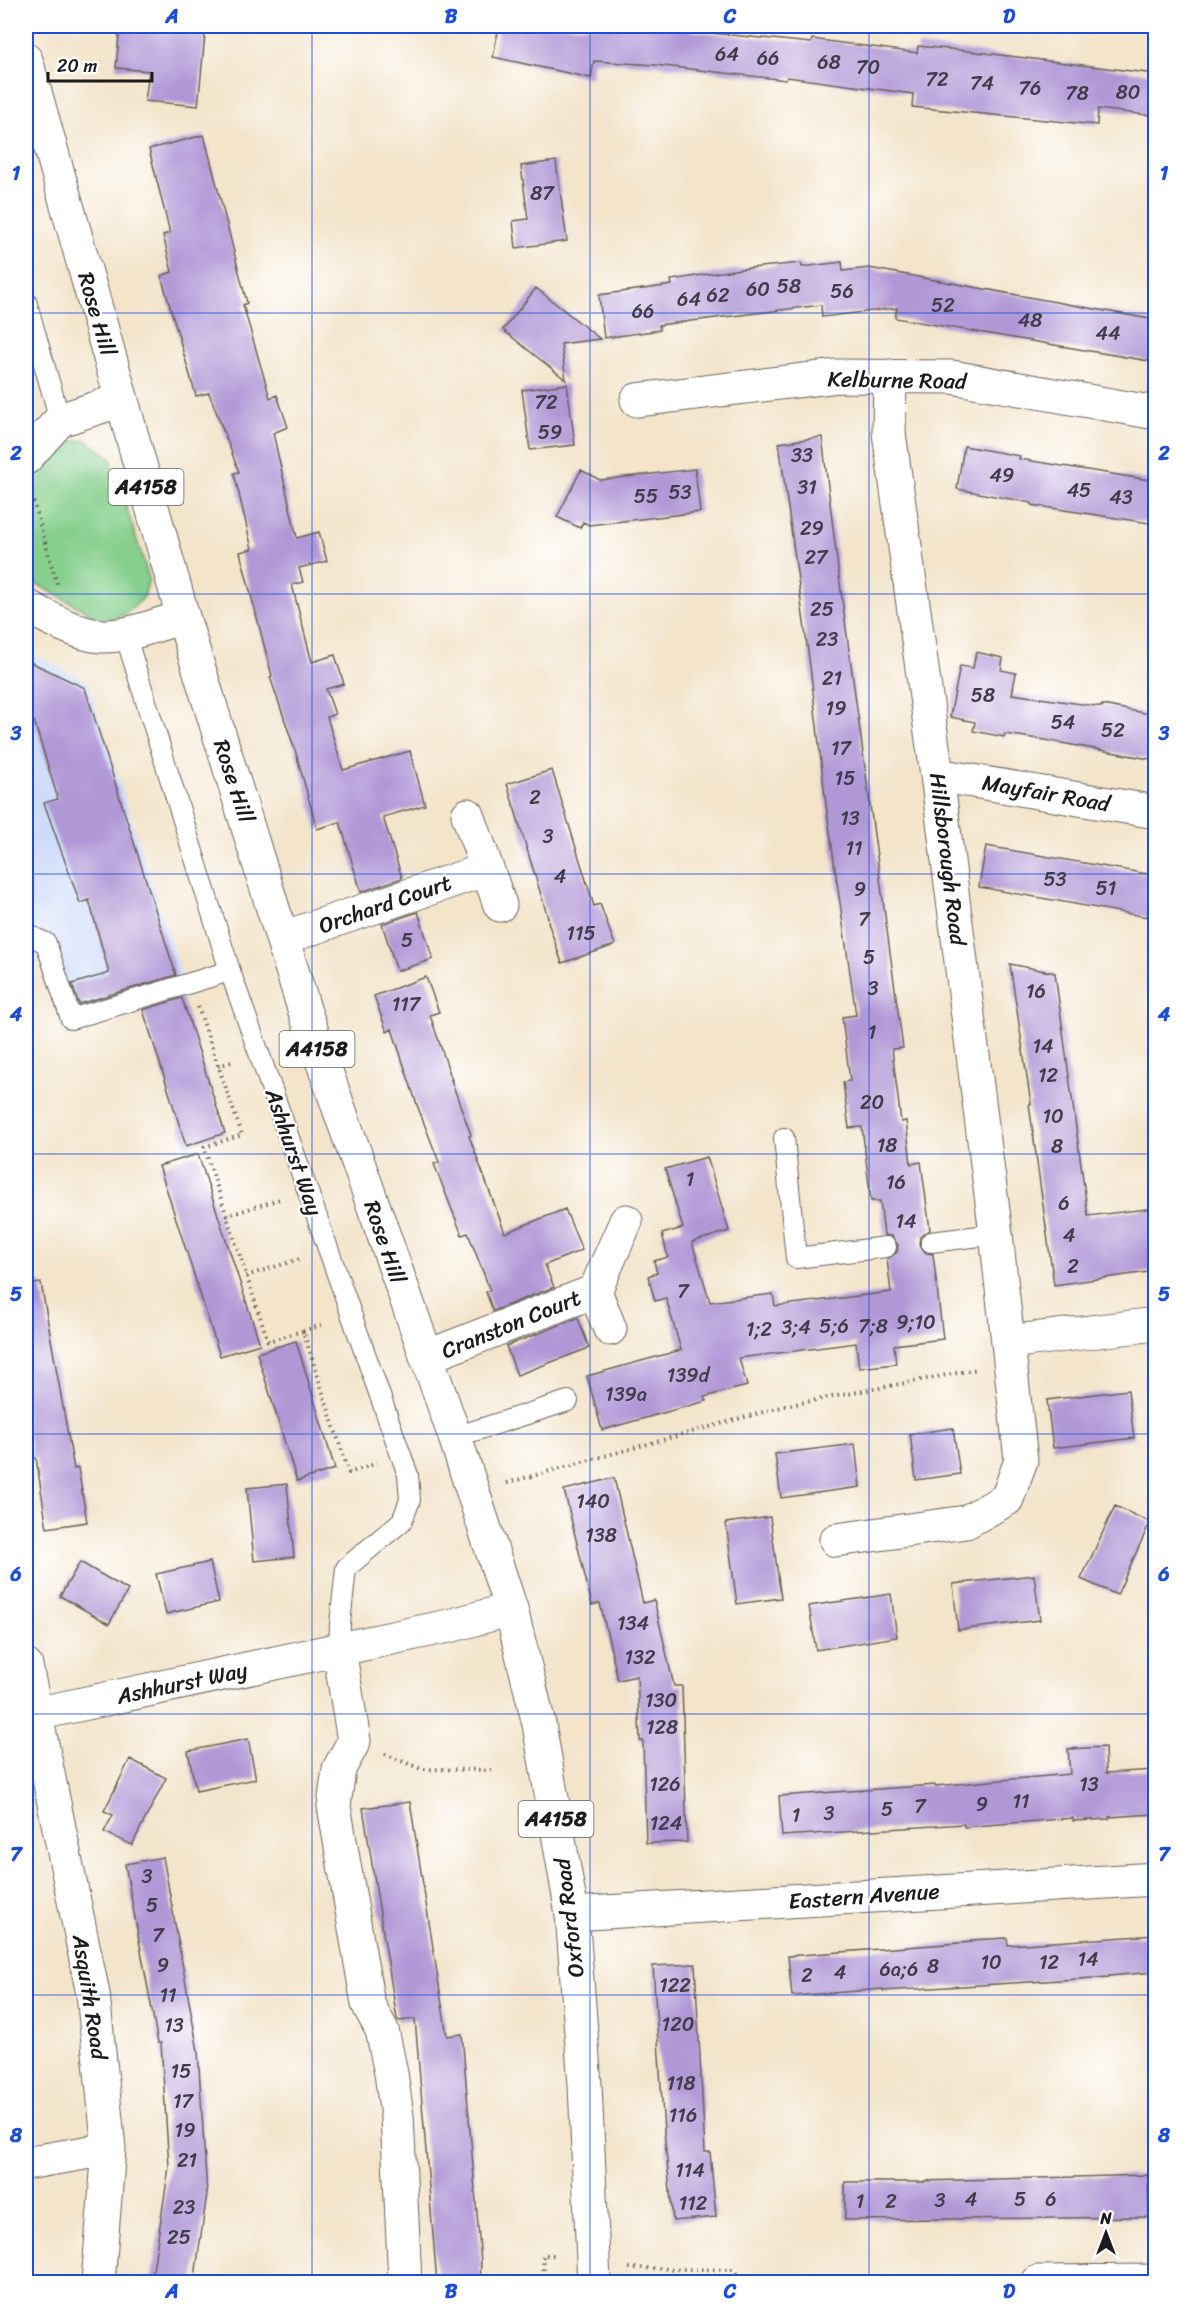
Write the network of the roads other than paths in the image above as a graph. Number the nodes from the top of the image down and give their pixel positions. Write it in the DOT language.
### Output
graph roads {
  1 [pos="27,69"];
  2 [pos="26,301"];
  3 [pos="890,376"];
  4 [pos="121,400"];
  5 [pos="638,400"];
  6 [pos="1155,412"];
  7 [pos="60,420"];
  8 [pos="27,472"];
  9 [pos="26,606"];
  10 [pos="183,617"];
  11 [pos="125,634"];
  12 [pos="937,774"];
  13 [pos="1155,812"];
  14 [pos="468,815"];
  15 [pos="487,869"];
  16 [pos="500,905"];
  17 [pos="26,934"];
  18 [pos="283,938"];
  19 [pos="230,971"];
  20 [pos="784,1138"];
  21 [pos="626,1221"];
  22 [pos="996,1234"];
  23 [pos="931,1242"];
  24 [pos="886,1248"];
  25 [pos="595,1291"];
  26 [pos="1155,1324"];
  27 [pos="610,1329"];
  28 [pos="1009,1353"];
  29 [pos="426,1358"];
  30 [pos="568,1401"];
  31 [pos="455,1437"];
  32 [pos="472,1492"];
  33 [pos="836,1540"];
  34 [pos="511,1609"];
  35 [pos="339,1649"];
  36 [pos="26,1666"];
  37 [pos="31,1716"];
  38 [pos="1155,1879"];
  39 [pos="572,1914"];
  40 [pos="109,2150"];
  41 [pos="26,2163"];
  42 [pos="1155,2281"];
  43 [pos="98,2283"];
  44 [pos="405,2283"];
  45 [pos="594,2283"];
  46 [pos="1038,2283"];
  1 -- 4 [label="street, Rose Hill / A4158"];
  2 -- 7 [label="lane"];
  3 -- 5 [label="street, Kelburne Road"];
  3 -- 6 [label="street, Kelburne Road"];
  3 -- 12 [label="street, Hillsborough Road"];
  4 -- 7 [label="street"];
  4 -- 10 [label="street, Rose Hill / A4158"];
  7 -- 8 [label="street"];
  9 -- 11 [label="street"];
  10 -- 11 [label="street"];
  10 -- 18 [label="street, Rose Hill / A4158"];
  11 -- 19 [label="lane, Ashhurst Way"];
  12 -- 13 [label="street, Mayfair Road"];
  12 -- 22 [label="street, Hillsborough Road"];
  14 -- 15 [label="street"];
  15 -- 16 [label="street"];
  15 -- 18 [label="street, Orchard Court"];
  17 -- 19 [label="lane"];
  18 -- 29 [label="street, Rose Hill / A4158"];
  19 -- 35 [label="lane, Ashhurst Way"];
  20 -- 24 [label="lane"];
  21 -- 25 [label="street, Cranston Court"];
  22 -- 23 [label="lane"];
  22 -- 28 [label="street, Hillsborough Road"];
  25 -- 27 [label="street, Cranston Court"];
  25 -- 29 [label="street, Cranston Court"];
  26 -- 28 [label="street"];
  28 -- 33 [label="street, Hillsborough Road"];
  29 -- 31 [label="street, Rose Hill / A4158"];
  30 -- 31 [label="lane"];
  31 -- 32 [label="street, Rose Hill / A4158"];
  32 -- 34 [label="street, Oxford Road / A4158"];
  34 -- 35 [label="street, Ashhurst Way"];
  34 -- 39 [label="street, Oxford Road / A4158"];
  35 -- 37 [label="street, Ashhurst Way"];
  35 -- 44 [label="street"];
  36 -- 37 [label="street, Asquith Road"];
  37 -- 40 [label="street, Asquith Road"];
  38 -- 39 [label="street, Eastern Avenue"];
  39 -- 45 [label="street, Oxford Road / A4158"];
  40 -- 41 [label="street"];
  40 -- 43 [label="street, Asquith Road"];
  42 -- 46 [label="street"];
}
